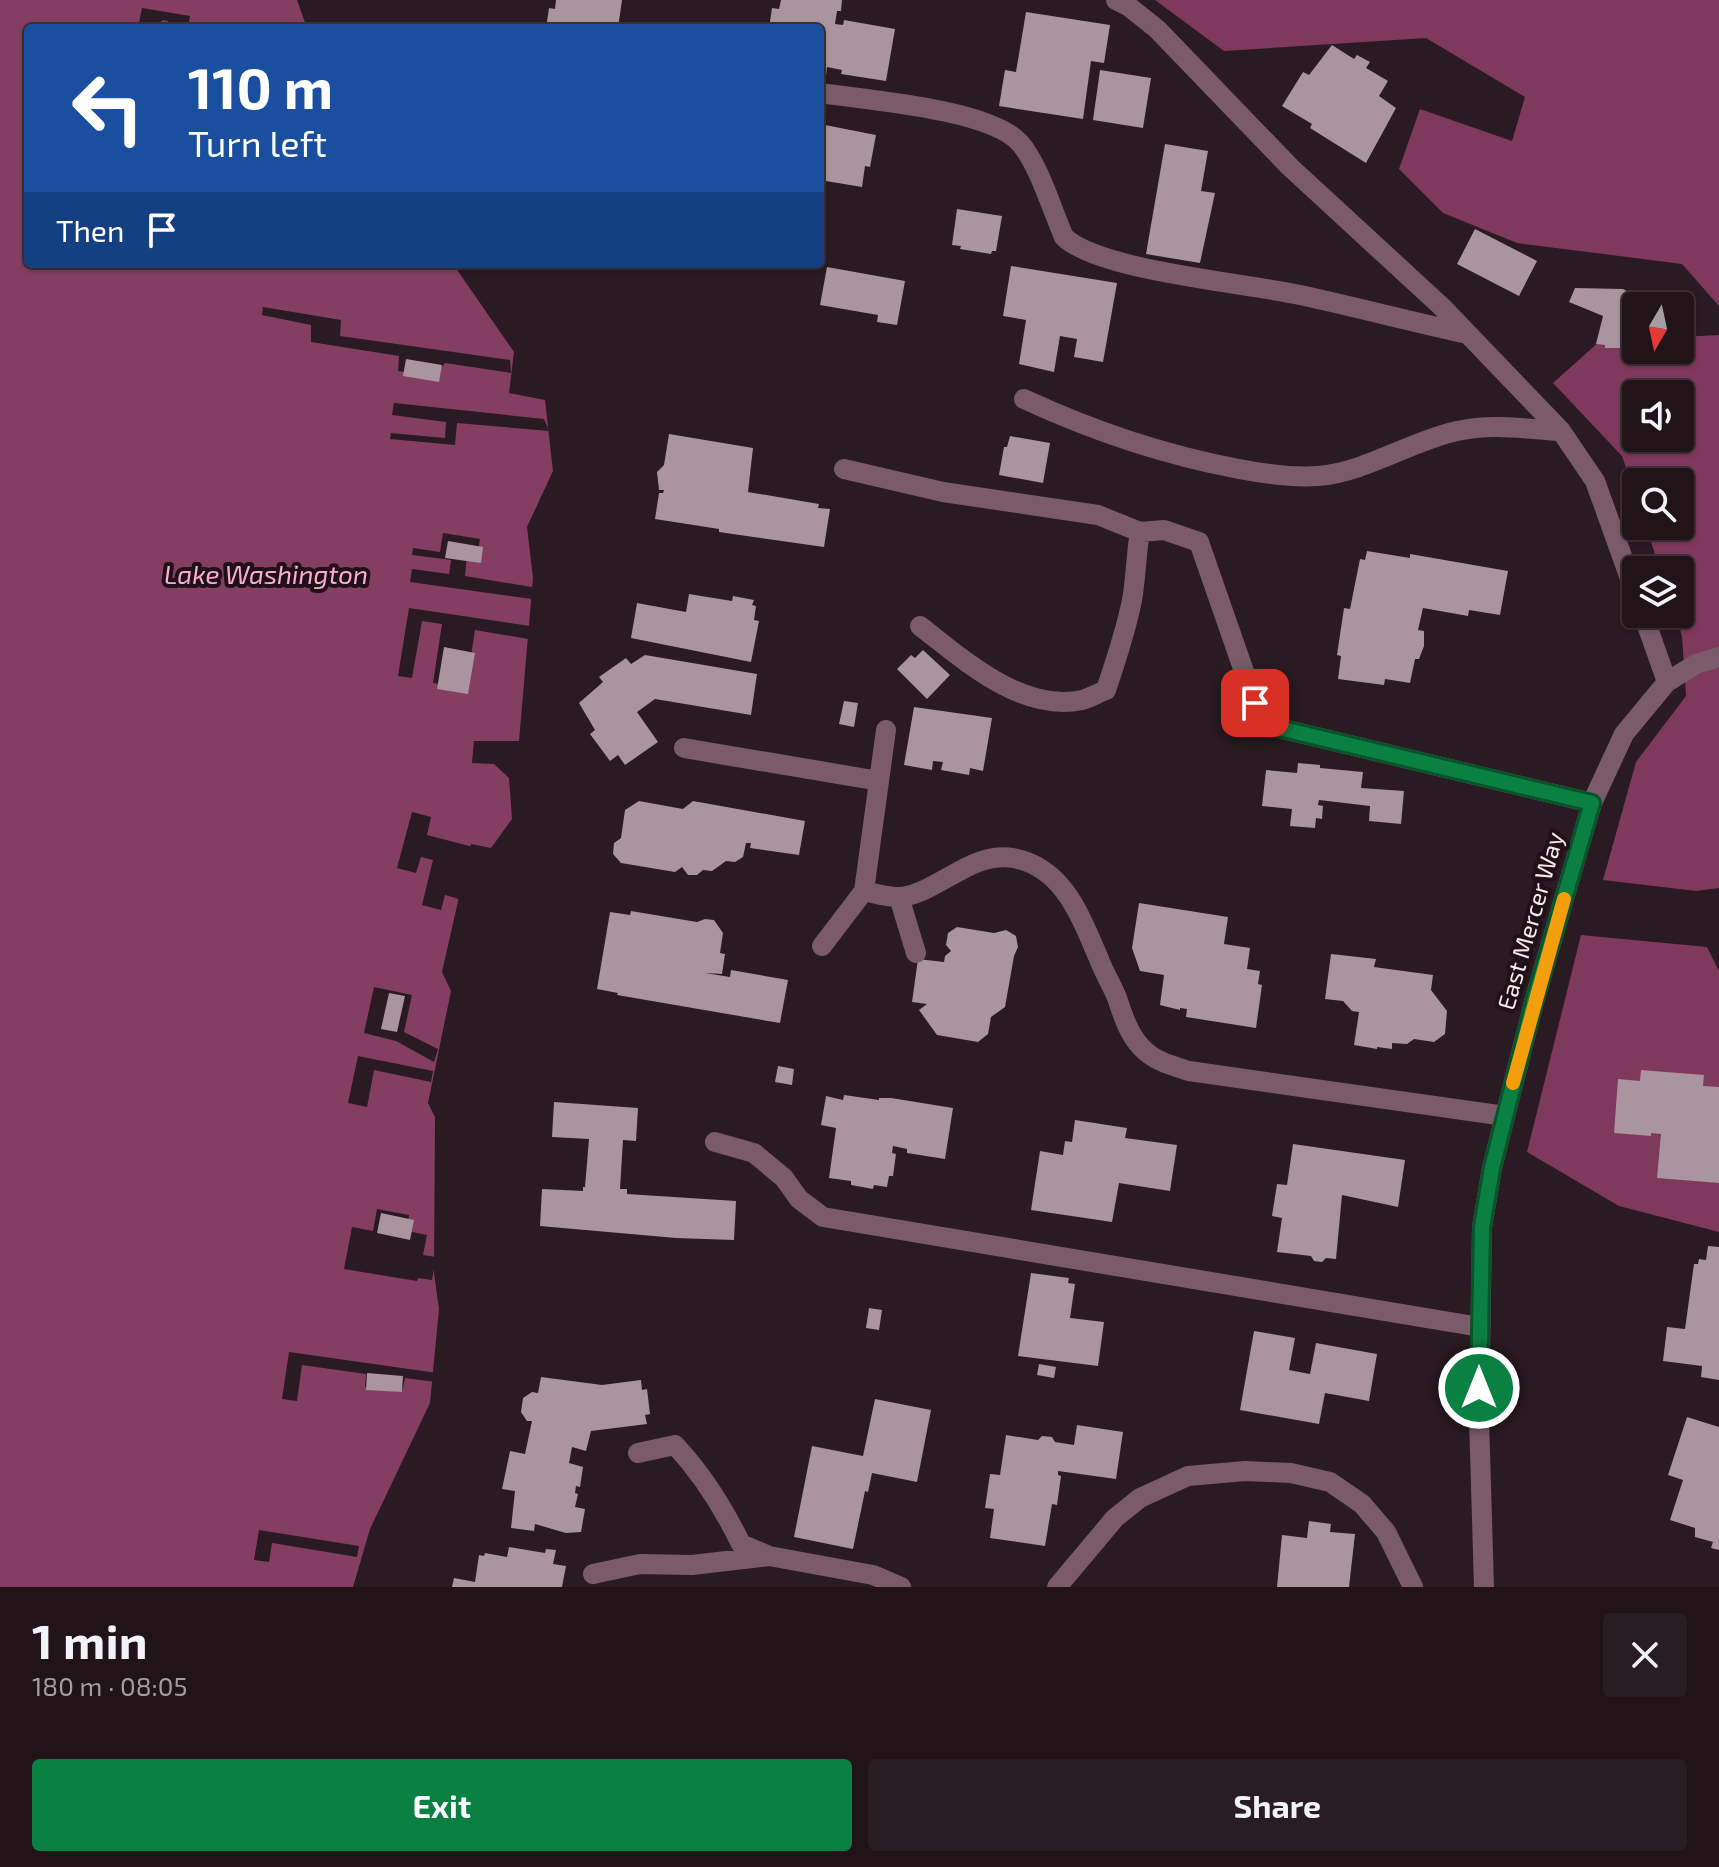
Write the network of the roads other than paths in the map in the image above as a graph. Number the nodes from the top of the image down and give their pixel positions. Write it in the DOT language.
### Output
graph roads {
  1 [pos="1116,0"];
  2 [pos="824,94"];
  3 [pos="1468,334"];
  4 [pos="1024,399"];
  5 [pos="1561,431"];
  6 [pos="844,469"];
  7 [pos="1140,532"];
  8 [pos="1622,556"];
  9 [pos="920,626"];
  10 [pos="1648,628"];
  11 [pos="1719,657"];
  12 [pos="1667,682"];
  13 [pos="886,730"];
  14 [pos="684,748"];
  15 [pos="879,781"];
  16 [pos="1592,803"];
  17 [pos="864,891"];
  18 [pos="899,897"];
  19 [pos="822,946"];
  20 [pos="916,953"];
  21 [pos="1505,1116"];
  22 [pos="715,1142"];
  23 [pos="1480,1327"];
  24 [pos="638,1453"];
  25 [pos="769,1556"];
  26 [pos="593,1574"];
  27 [pos="901,1587"];
  28 [pos="1057,1587"];
  29 [pos="1413,1587"];
  30 [pos="1484,1587"];
  1 -- 3 [label="street"];
  2 -- 3 [label="street"];
  3 -- 5 [label="street"];
  4 -- 5 [label="street"];
  5 -- 8 [label="street"];
  6 -- 7 [label="street"];
  7 -- 9 [label="street"];
  7 -- 16 [label="street"];
  10 -- 12 [label="street"];
  11 -- 12 [label="street, East Mercer Way"];
  12 -- 16 [label="street, East Mercer Way"];
  13 -- 15 [label="street"];
  14 -- 15 [label="street"];
  15 -- 17 [label="street"];
  16 -- 21 [label="street, East Mercer Way"];
  17 -- 18 [label="street"];
  17 -- 19 [label="street"];
  18 -- 20 [label="street"];
  18 -- 21 [label="street"];
  21 -- 23 [label="street, East Mercer Way"];
  22 -- 23 [label="street"];
  23 -- 30 [label="street, East Mercer Way"];
  24 -- 25 [label="street"];
  25 -- 26 [label="street"];
  25 -- 27 [label="street"];
  28 -- 29 [label="street"];
}
